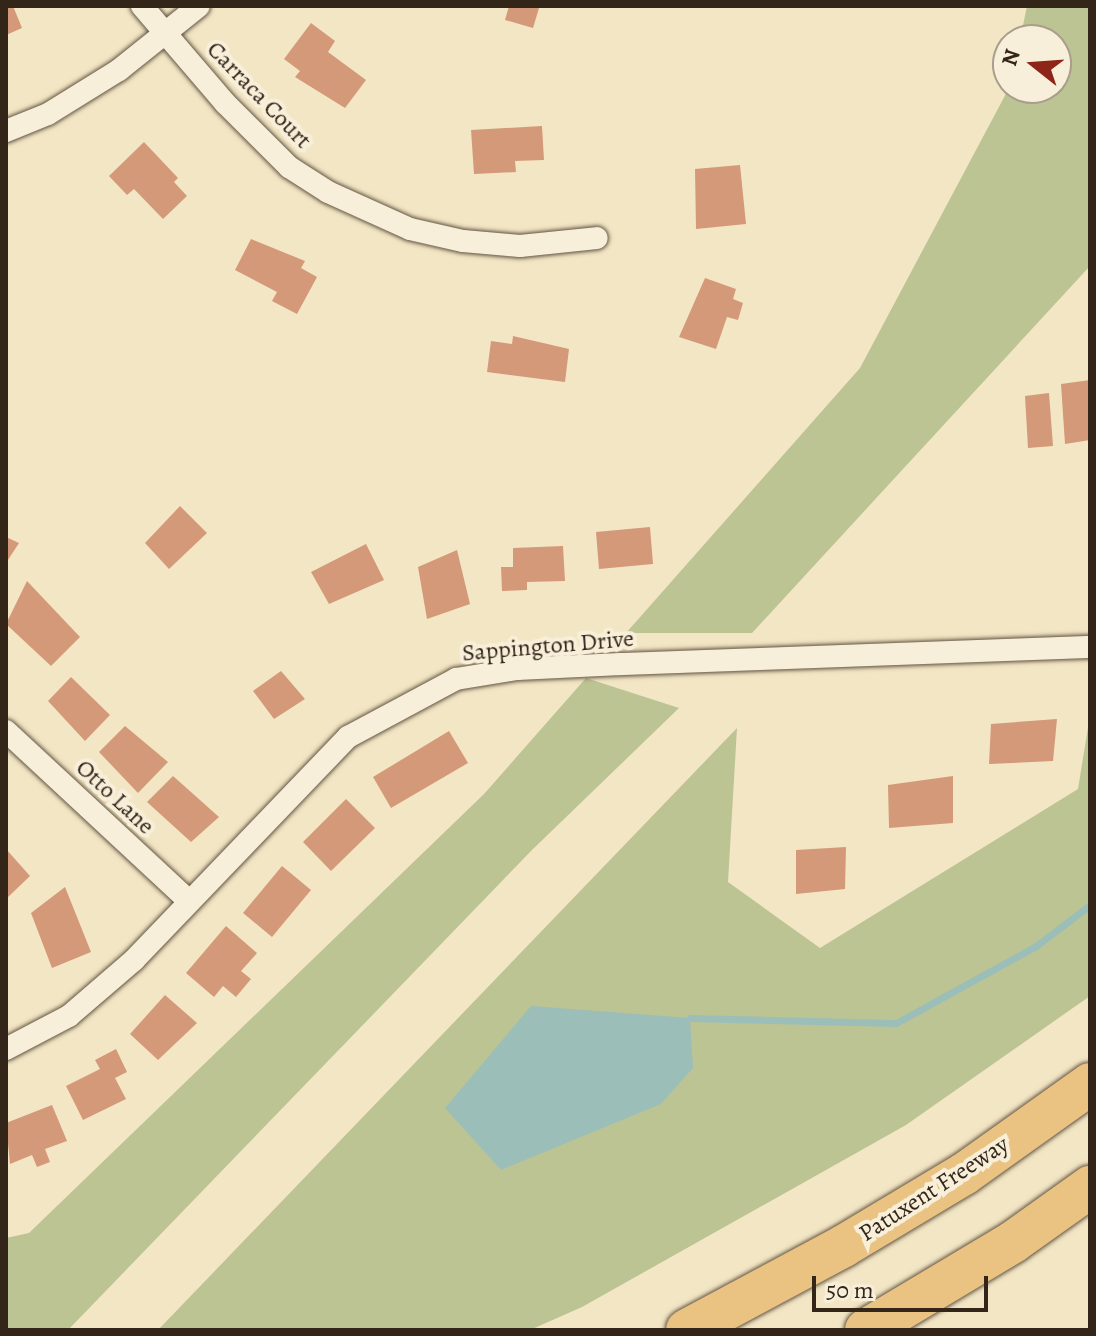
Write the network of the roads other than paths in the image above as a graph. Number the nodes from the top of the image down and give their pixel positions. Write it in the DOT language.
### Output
graph roads {
  1 [pos="142,6"];
  2 [pos="199,6"];
  3 [pos="165,33"];
  4 [pos="6,131"];
  5 [pos="597,238"];
  6 [pos="1090,647"];
  7 [pos="6,731"];
  8 [pos="189,901"];
  9 [pos="6,1049"];
  10 [pos="1090,1084"];
  11 [pos="1090,1187"];
  12 [pos="687,1330"];
  13 [pos="866,1330"];
  1 -- 3 [label="street, Carraca Court"];
  2 -- 3 [label="street"];
  3 -- 4 [label="street"];
  3 -- 5 [label="street, Carraca Court"];
  6 -- 8 [label="street, Sappington Drive"];
  7 -- 8 [label="street, Otto Lane"];
  8 -- 9 [label="street, Sappington Drive"];
  10 -- 12 [label="highway, Patuxent Freeway"];
  11 -- 13 [label="highway"];
}
